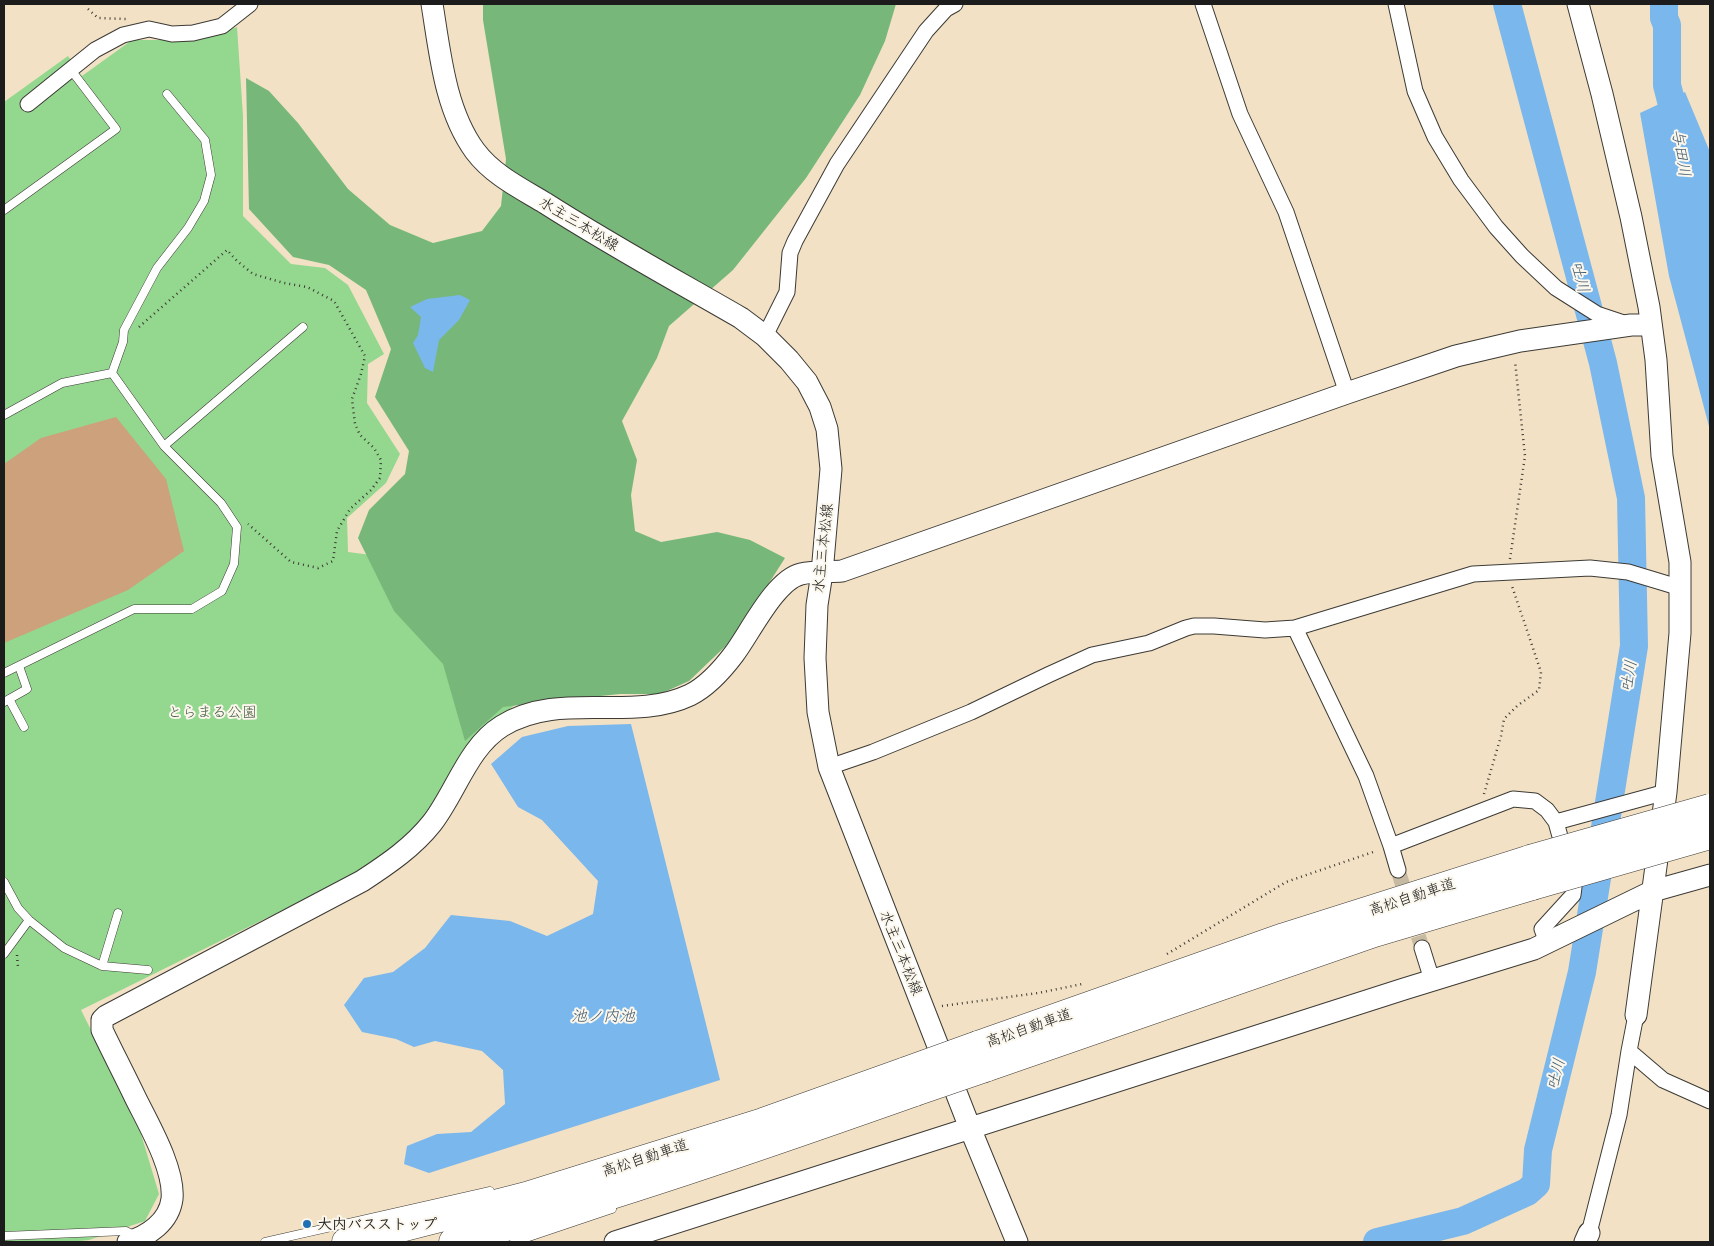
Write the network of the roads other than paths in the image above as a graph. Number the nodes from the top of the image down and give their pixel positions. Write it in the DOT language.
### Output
graph roads {
  1 [pos="250,4"];
  2 [pos="432,4"];
  3 [pos="955,4"];
  4 [pos="1203,4"];
  5 [pos="1396,4"];
  6 [pos="1578,4"];
  7 [pos="72,70"];
  8 [pos="167,94"];
  9 [pos="28,104"];
  10 [pos="4,210"];
  11 [pos="1641,325"];
  12 [pos="303,327"];
  13 [pos="764,336"];
  14 [pos="112,373"];
  15 [pos="1347,393"];
  16 [pos="4,415"];
  17 [pos="164,446"];
  18 [pos="822,573"];
  19 [pos="1681,588"];
  20 [pos="1295,628"];
  21 [pos="19,666"];
  22 [pos="4,673"];
  23 [pos="6,700"];
  24 [pos="24,727"];
  25 [pos="829,767"];
  26 [pos="1666,792"];
  27 [pos="1710,808"];
  28 [pos="1556,822"];
  29 [pos="1710,835"];
  30 [pos="1391,846"];
  31 [pos="1398,870"];
  32 [pos="1531,873"];
  33 [pos="1710,875"];
  34 [pos="4,882"];
  35 [pos="1653,891"];
  36 [pos="118,913"];
  37 [pos="29,920"];
  38 [pos="1547,943"];
  39 [pos="1422,948"];
  40 [pos="4,954"];
  41 [pos="102,966"];
  42 [pos="148,970"];
  43 [pos="1432,980"];
  44 [pos="1636,1015"];
  45 [pos="1629,1050"];
  46 [pos="1710,1101"];
  47 [pos="970,1128"];
  48 [pos="766,1132"];
  49 [pos="675,1141"];
  50 [pos="699,1175"];
  51 [pos="497,1190"];
  52 [pos="618,1207"];
  53 [pos="4,1236"];
  54 [pos="1587,1238"];
  55 [pos="134,1240"];
  56 [pos="265,1242"];
  57 [pos="346,1242"];
  58 [pos="453,1242"];
  59 [pos="514,1242"];
  60 [pos="615,1242"];
  61 [pos="1017,1242"];
  1 -- 7 [label="street"];
  2 -- 13 [label="street, 水主三本松線"];
  3 -- 13 [label="street"];
  4 -- 15 [label="street"];
  5 -- 11 [label="street"];
  6 -- 11 [label="street"];
  7 -- 9 [label="street"];
  7 -- 10 [label="lane"];
  8 -- 14 [label="lane"];
  11 -- 15 [label="street"];
  11 -- 19 [label="street"];
  12 -- 17 [label="lane"];
  13 -- 18 [label="street, 水主三本松線"];
  14 -- 16 [label="lane"];
  14 -- 17 [label="lane"];
  15 -- 18 [label="street"];
  17 -- 21 [label="lane"];
  18 -- 25 [label="street, 水主三本松線"];
  18 -- 55 [label="street"];
  19 -- 20 [label="street"];
  19 -- 26 [label="street"];
  20 -- 25 [label="street"];
  20 -- 30 [label="street"];
  21 -- 22 [label="lane"];
  21 -- 23 [label="lane"];
  23 -- 24 [label="lane"];
  25 -- 47 [label="street, 水主三本松線"];
  26 -- 28 [label="street"];
  26 -- 35 [label="street"];
  27 -- 32 [label="highway, 高松自動車道, bridge"];
  28 -- 30 [label="street"];
  28 -- 38 [label="street"];
  29 -- 32 [label="highway, 高松自動車道, bridge"];
  30 -- 31 [label="street"];
  32 -- 48 [label="highway, 高松自動車道, bridge"];
  33 -- 35 [label="street"];
  34 -- 37 [label="lane"];
  35 -- 38 [label="street"];
  35 -- 44 [label="street"];
  36 -- 41 [label="lane"];
  37 -- 40 [label="lane"];
  37 -- 41 [label="lane"];
  38 -- 43 [label="street"];
  39 -- 43 [label="street"];
  41 -- 42 [label="lane"];
  43 -- 47 [label="street"];
  44 -- 45 [label="street"];
  45 -- 46 [label="street"];
  45 -- 54 [label="street"];
  47 -- 60 [label="street"];
  47 -- 61 [label="street, 水主三本松線"];
  48 -- 49 [label="lane"];
  48 -- 50 [label="lane"];
  48 -- 57 [label="highway, 高松自動車道"];
  48 -- 58 [label="highway, 高松自動車道"];
  51 -- 56 [label="lane"];
  52 -- 59 [label="lane"];
  53 -- 55 [label="lane"];
}
